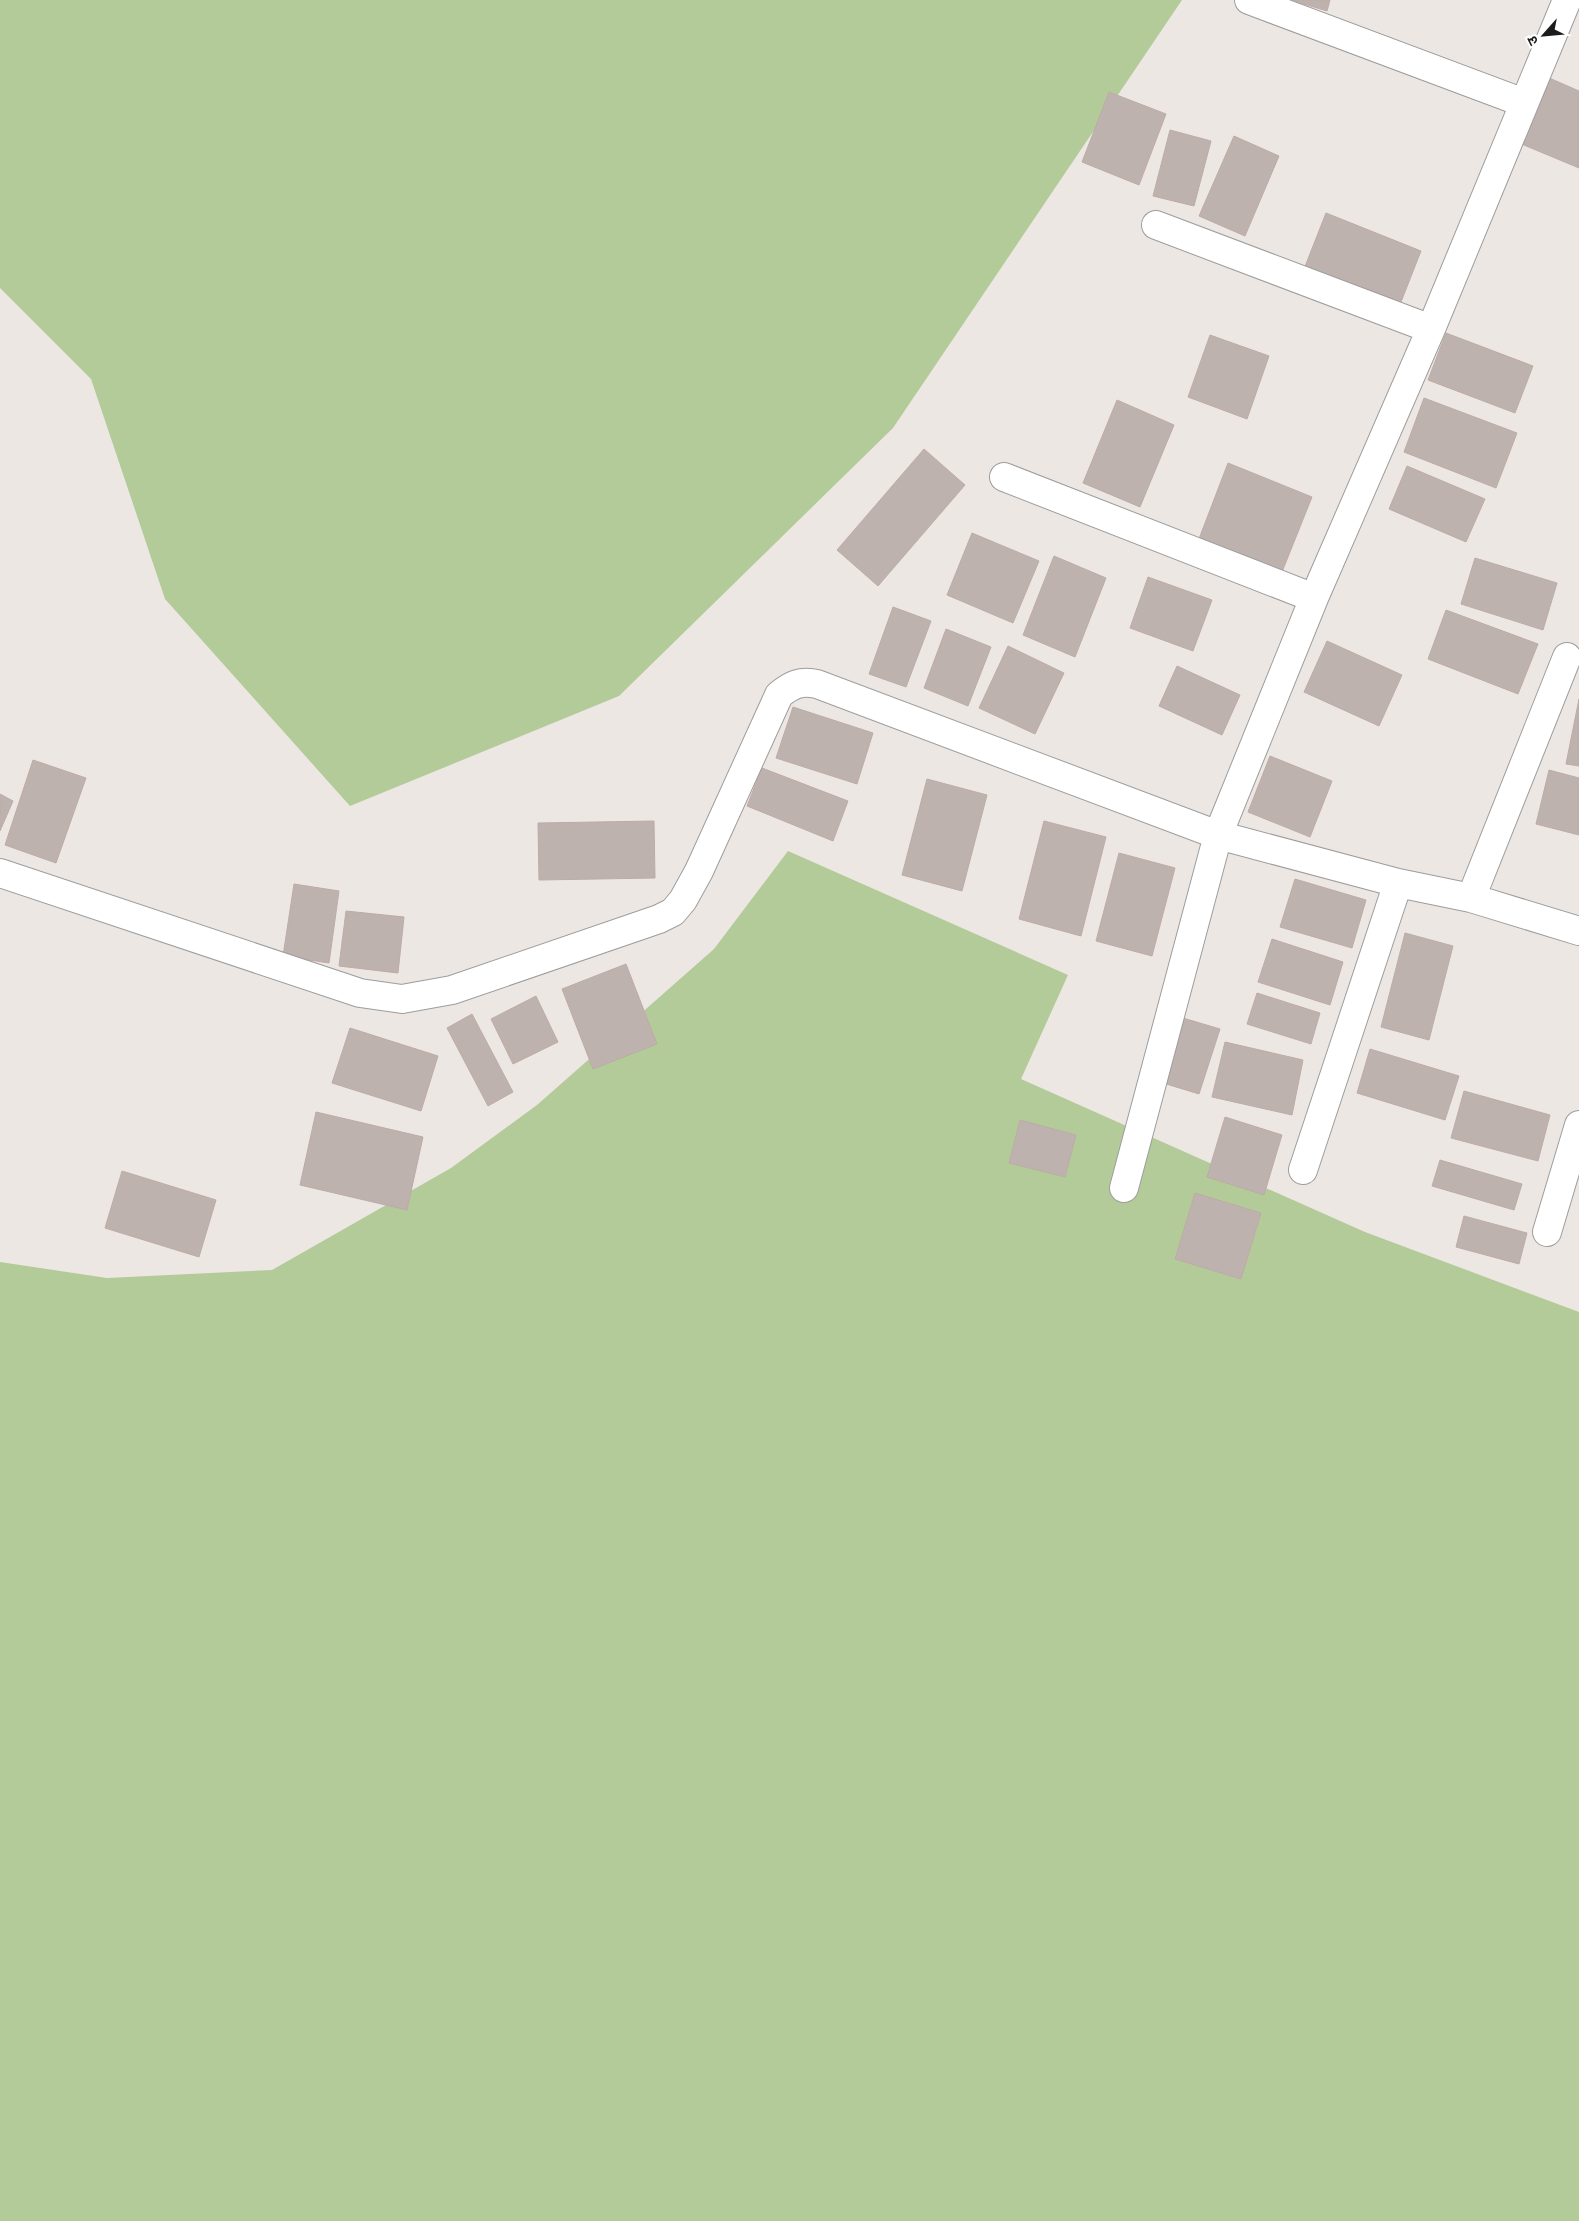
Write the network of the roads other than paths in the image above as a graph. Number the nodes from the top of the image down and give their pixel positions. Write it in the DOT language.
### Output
graph roads {
  1 [pos="1249,0"];
  2 [pos="1567,0"];
  3 [pos="1524,103"];
  4 [pos="1156,225"];
  5 [pos="1431,329"];
  6 [pos="1004,477"];
  7 [pos="1314,598"];
  8 [pos="1567,657"];
  9 [pos="1218,835"];
  10 [pos="0,873"];
  11 [pos="1398,883"];
  12 [pos="1471,898"];
  13 [pos="1579,931"];
  14 [pos="1579,1125"];
  15 [pos="1303,1170"];
  16 [pos="1124,1188"];
  17 [pos="1547,1232"];
  1 -- 3 [label="street"];
  2 -- 3 [label="street"];
  3 -- 5 [label="street"];
  4 -- 5 [label="street"];
  5 -- 7 [label="street"];
  6 -- 7 [label="street"];
  7 -- 9 [label="street"];
  8 -- 12 [label="street"];
  9 -- 10 [label="street"];
  9 -- 11 [label="street"];
  9 -- 16 [label="street"];
  11 -- 12 [label="street"];
  11 -- 15 [label="street"];
  12 -- 13 [label="street"];
  14 -- 17 [label="street"];
}
